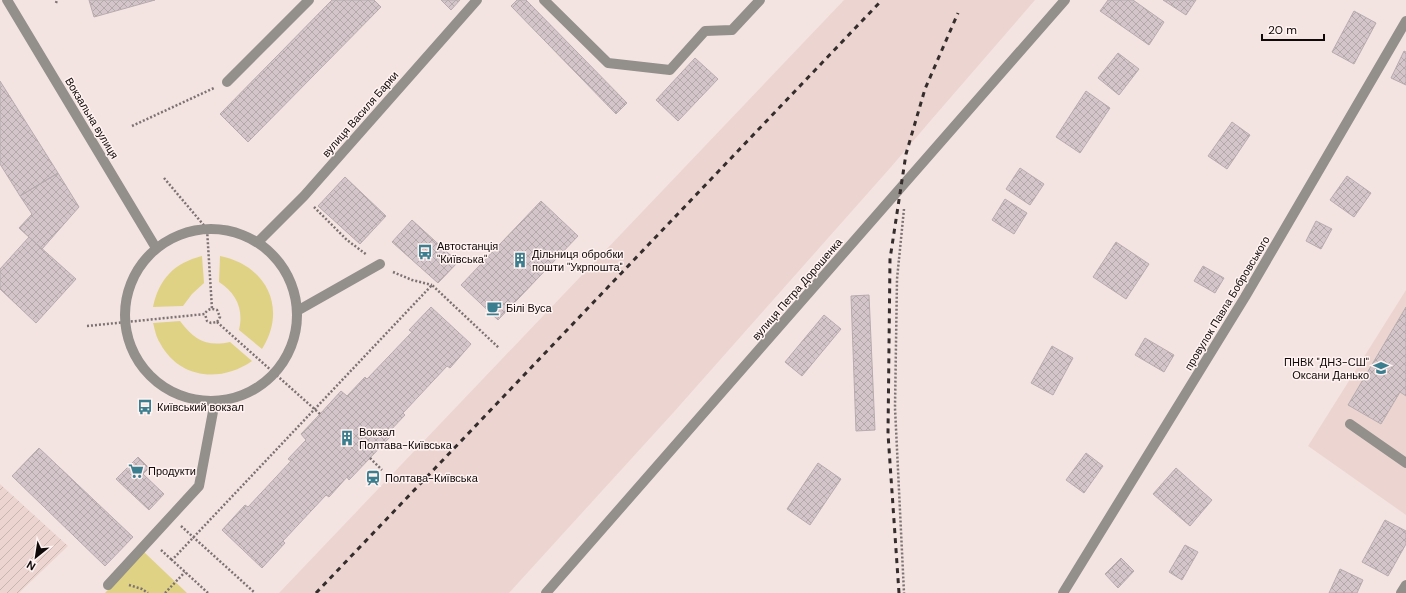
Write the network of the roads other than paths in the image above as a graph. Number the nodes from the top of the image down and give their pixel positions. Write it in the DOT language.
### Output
graph roads {
  1 [pos="7,0"];
  2 [pos="309,0"];
  3 [pos="477,0"];
  4 [pos="544,0"];
  5 [pos="760,0"];
  6 [pos="1065,0"];
  7 [pos="1406,21"];
  8 [pos="227,82"];
  9 [pos="258,242"];
  10 [pos="156,248"];
  11 [pos="380,264"];
  12 [pos="298,311"];
  13 [pos="215,401"];
  14 [pos="1350,424"];
  15 [pos="1406,463"];
  16 [pos="108,585"];
  17 [pos="1406,585"];
  18 [pos="546,593"];
  19 [pos="1063,593"];
  20 [pos="1401,593"];
  1 -- 10 [label="street, Вокзальна вулиця"];
  2 -- 8 [label="street"];
  3 -- 9 [label="street, вулиця Василя Барки"];
  4 -- 5 [label="street"];
  6 -- 18 [label="street, вулиця Петра Дорошенка"];
  7 -- 19 [label="street, провулок Павла Бобровського"];
  9 -- 10 [label="street"];
  9 -- 12 [label="street"];
  10 -- 13 [label="street"];
  11 -- 12 [label="street"];
  12 -- 13 [label="street"];
  13 -- 16 [label="street"];
  14 -- 15 [label="street"];
  17 -- 20 [label="street"];
}
